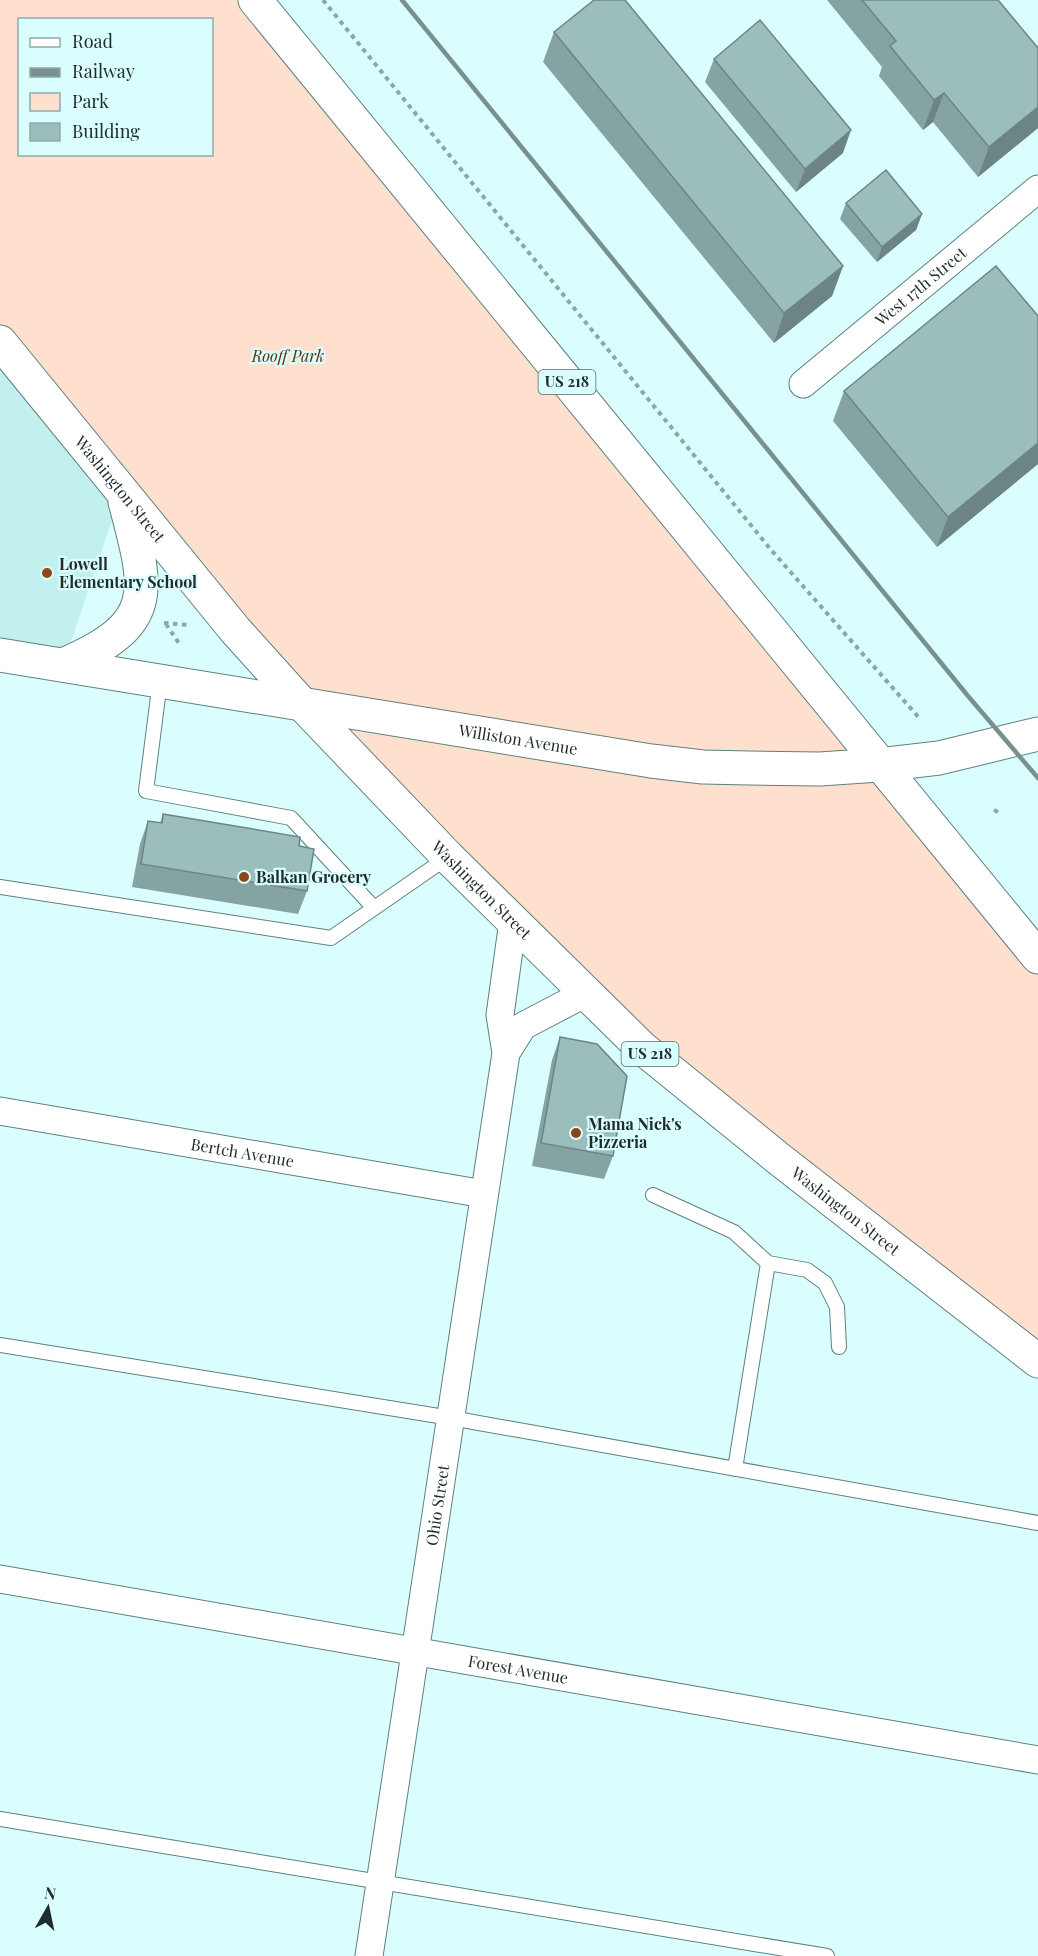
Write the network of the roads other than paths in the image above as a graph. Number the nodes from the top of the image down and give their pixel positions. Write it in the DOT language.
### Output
graph roads {
  1 [pos="255,0"];
  2 [pos="1038,189"];
  3 [pos="0,342"];
  4 [pos="803,384"];
  5 [pos="122,491"];
  6 [pos="0,655"];
  7 [pos="63,665"];
  8 [pos="160,681"];
  9 [pos="300,704"];
  10 [pos="1038,734"];
  11 [pos="879,765"];
  12 [pos="448,857"];
  13 [pos="0,887"];
  14 [pos="374,908"];
  15 [pos="513,921"];
  16 [pos="1038,957"];
  17 [pos="586,993"];
  18 [pos="506,1053"];
  19 [pos="0,1111"];
  20 [pos="484,1194"];
  21 [pos="653,1195"];
  22 [pos="768,1263"];
  23 [pos="0,1345"];
  24 [pos="839,1347"];
  25 [pos="1038,1361"];
  26 [pos="451,1418"];
  27 [pos="735,1469"];
  28 [pos="1038,1523"];
  29 [pos="0,1579"];
  30 [pos="415,1650"];
  31 [pos="1038,1760"];
  32 [pos="0,1819"];
  33 [pos="380,1882"];
  34 [pos="369,1956"];
  35 [pos="827,1956"];
  1 -- 11 [label="main road, US 218"];
  2 -- 4 [label="street, West 17th Street"];
  3 -- 5 [label="main road, Washington Street / US 218"];
  5 -- 7 [label="main road"];
  5 -- 9 [label="main road, Washington Street / US 218"];
  6 -- 7 [label="main road, Williston Avenue"];
  7 -- 8 [label="main road, Williston Avenue"];
  8 -- 9 [label="main road, Williston Avenue"];
  8 -- 14 [label="lane"];
  9 -- 11 [label="main road, Williston Avenue"];
  9 -- 12 [label="main road, Washington Street / US 218"];
  10 -- 11 [label="main road, Williston Avenue"];
  11 -- 16 [label="main road, US 218"];
  12 -- 14 [label="lane"];
  12 -- 15 [label="main road, Washington Street / US 218"];
  13 -- 14 [label="lane"];
  15 -- 17 [label="main road, Washington Street / US 218"];
  15 -- 18 [label="street, Ohio Street"];
  17 -- 18 [label="street, Ohio Street"];
  17 -- 25 [label="main road, Washington Street / US 218"];
  18 -- 20 [label="street, Ohio Street"];
  19 -- 20 [label="street, Bertch Avenue"];
  20 -- 26 [label="street, Ohio Street"];
  21 -- 22 [label="lane"];
  22 -- 24 [label="lane"];
  22 -- 27 [label="lane"];
  23 -- 26 [label="lane"];
  26 -- 27 [label="lane"];
  26 -- 30 [label="street, Ohio Street"];
  27 -- 28 [label="lane"];
  29 -- 30 [label="street, Forest Avenue"];
  30 -- 31 [label="street, Forest Avenue"];
  30 -- 33 [label="street, Ohio Street"];
  32 -- 33 [label="lane"];
  33 -- 34 [label="street, Ohio Street"];
  33 -- 35 [label="lane"];
}
